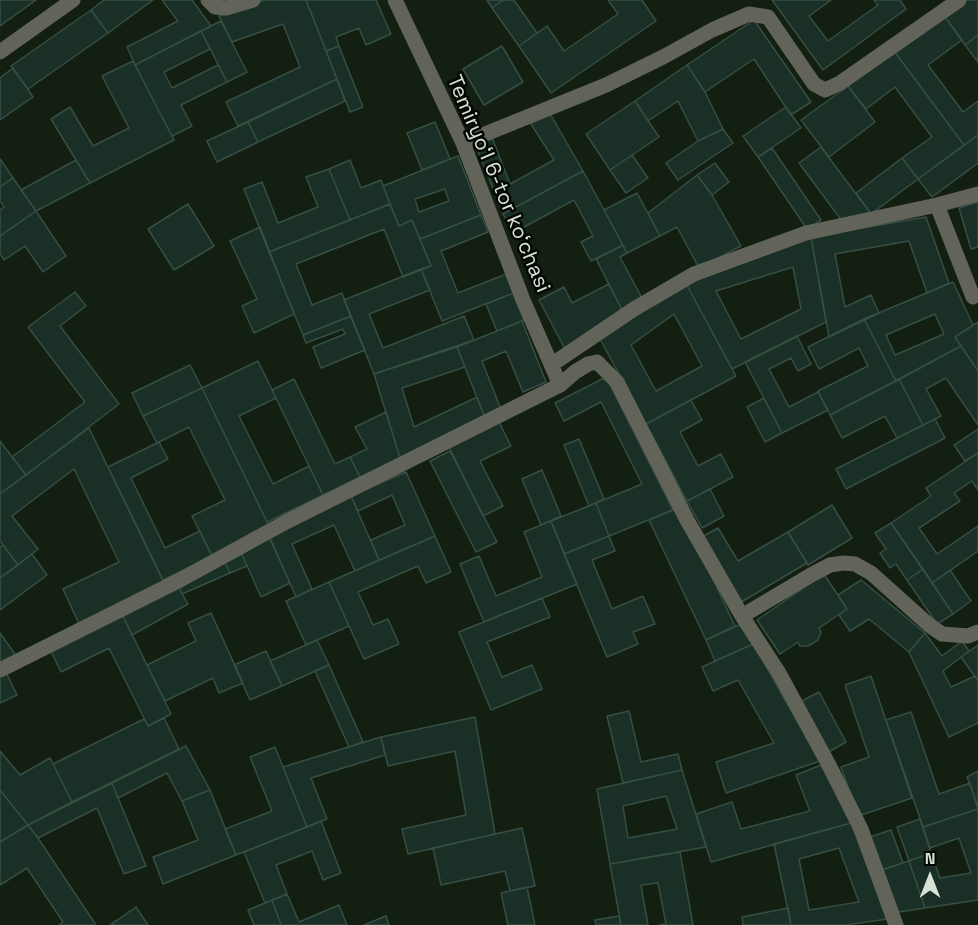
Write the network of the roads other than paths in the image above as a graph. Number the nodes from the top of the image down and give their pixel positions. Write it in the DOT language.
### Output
graph roads {
  1 [pos="72,0"];
  2 [pos="208,0"];
  3 [pos="253,0"];
  4 [pos="395,0"];
  5 [pos="959,0"];
  6 [pos="0,52"];
  7 [pos="463,142"];
  8 [pos="978,194"];
  9 [pos="938,206"];
  10 [pos="973,297"];
  11 [pos="551,365"];
  12 [pos="560,385"];
  13 [pos="742,616"];
  14 [pos="978,632"];
  15 [pos="0,670"];
  16 [pos="896,925"];
  1 -- 6 [label="street"];
  2 -- 3 [label="street"];
  4 -- 7 [label="street, Temiryoʻl 6-tor koʻchasi"];
  5 -- 7 [label="street"];
  7 -- 11 [label="street, Temiryoʻl 6-tor koʻchasi"];
  8 -- 9 [label="street"];
  9 -- 10 [label="street"];
  9 -- 11 [label="street"];
  11 -- 12 [label="street, Temiryoʻl 6-tor koʻchasi"];
  12 -- 13 [label="street"];
  12 -- 15 [label="street"];
  13 -- 14 [label="street"];
  13 -- 16 [label="street"];
}
